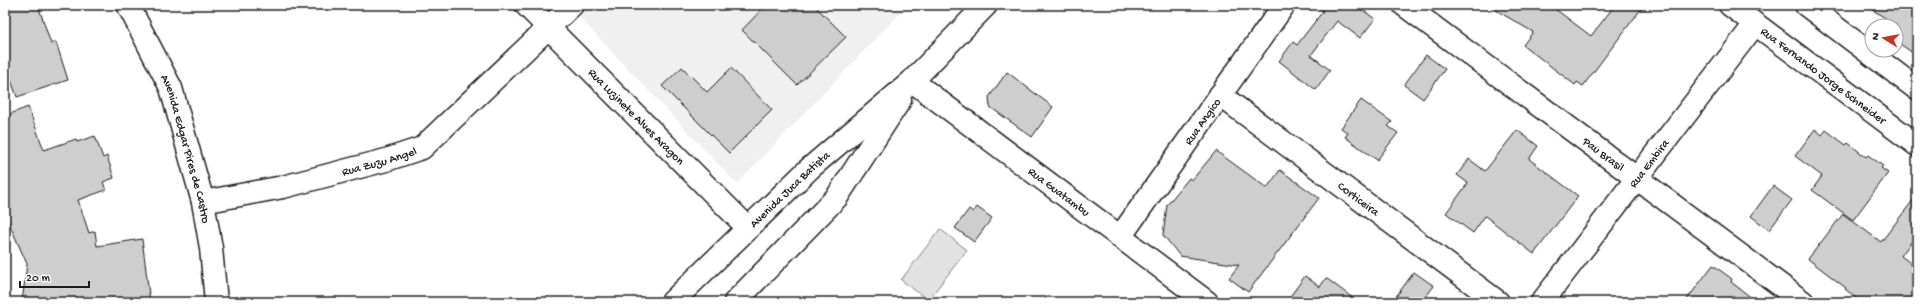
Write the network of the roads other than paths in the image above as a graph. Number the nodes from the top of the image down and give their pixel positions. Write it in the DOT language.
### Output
graph roads {
  1 [pos="128,5"];
  2 [pos="526,5"];
  3 [pos="572,5"];
  4 [pos="986,5"];
  5 [pos="1284,5"];
  6 [pos="1404,5"];
  7 [pos="1730,5"];
  8 [pos="1806,5"];
  9 [pos="1755,24"];
  10 [pos="549,28"];
  11 [pos="912,81"];
  12 [pos="1917,89"];
  13 [pos="1220,95"];
  14 [pos="1917,145"];
  15 [pos="809,169"];
  16 [pos="1636,178"];
  17 [pos="837,197"];
  18 [pos="203,202"];
  19 [pos="748,228"];
  20 [pos="1120,237"];
  21 [pos="216,302"];
  22 [pos="672,302"];
  23 [pos="735,302"];
  24 [pos="1207,302"];
  25 [pos="1498,302"];
  26 [pos="1542,302"];
  27 [pos="1803,302"];
  1 -- 18 [label="street, Avenida Edgar Pires de Castro"];
  2 -- 10 [label="street, Rua Luzinete Alves Aragon"];
  3 -- 10 [label="street, Rua Zuzu Angel"];
  4 -- 11 [label="street, Avenida Juca Batista"];
  5 -- 13 [label="street, Rua Angico"];
  6 -- 16 [label="street, Pau Brasil"];
  7 -- 9 [label="street, Rua Fernando Jorge Schneider"];
  8 -- 12 [label="street"];
  9 -- 14 [label="street, Rua Fernando Jorge Schneider"];
  9 -- 16 [label="street, Rua Embira"];
  10 -- 18 [label="street, Rua Zuzu Angel"];
  10 -- 19 [label="street, Rua Luzinete Alves Aragon"];
  11 -- 15 [label="street, Avenida Juca Batista"];
  11 -- 17 [label="street, Avenida Juca Batista"];
  11 -- 20 [label="street, Rua Guatambu"];
  13 -- 20 [label="street, Rua Angico"];
  13 -- 25 [label="street, Corticeira"];
  15 -- 17 [label="street"];
  15 -- 19 [label="street, Avenida Juca Batista"];
  16 -- 26 [label="street, Rua Embira"];
  16 -- 27 [label="street, Pau Brasil"];
  17 -- 23 [label="street, Avenida Juca Batista"];
  18 -- 21 [label="street, Avenida Edgar Pires de Castro"];
  19 -- 22 [label="street, Avenida Juca Batista"];
  20 -- 24 [label="street, Rua Guatambu"];
}
